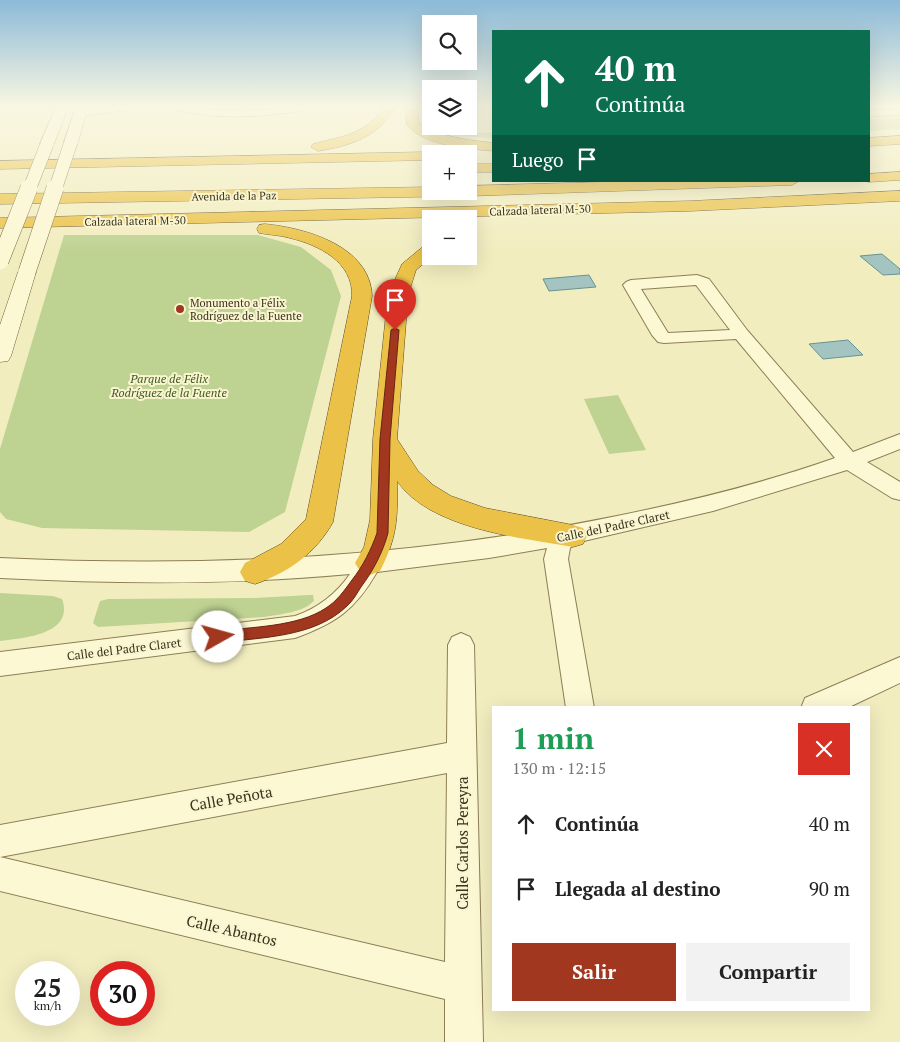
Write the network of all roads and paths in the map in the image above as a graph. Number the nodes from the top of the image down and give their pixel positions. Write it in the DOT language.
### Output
graph roads {
  1 [pos="42,156"];
  2 [pos="66,156"];
  3 [pos="244,156"];
  4 [pos="422,156"];
  5 [pos="188,160"];
  6 [pos="0,165"];
  7 [pos="422,168"];
  8 [pos="477,168"];
  9 [pos="492,168"];
  10 [pos="492,174"];
  11 [pos="477,175"];
  12 [pos="900,176"];
  13 [pos="870,178"];
  14 [pos="70,181"];
  15 [pos="20,182"];
  16 [pos="760,182"];
  17 [pos="477,191"];
  18 [pos="422,192"];
  19 [pos="900,196"];
  20 [pos="0,199"];
  21 [pos="690,206"];
  22 [pos="88,222"];
  23 [pos="0,223"];
  24 [pos="496,226"];
  25 [pos="422,256"];
  26 [pos="0,261"];
  27 [pos="741,334"];
  28 [pos="0,356"];
  29 [pos="385,439"];
  30 [pos="900,442"];
  31 [pos="850,462"];
  32 [pos="900,492"];
  33 [pos="570,536"];
  34 [pos="370,563"];
  35 [pos="0,568"];
  36 [pos="255,572"];
  37 [pos="461,645"];
  38 [pos="0,664"];
  39 [pos="900,670"];
  40 [pos="580,706"];
  41 [pos="819,706"];
  42 [pos="462,756"];
  43 [pos="0,841"];
  44 [pos="0,874"];
  45 [pos="464,985"];
  46 [pos="464,1042"];
  1 -- 26 [label="main road, bridge"];
  2 -- 28 [label="main road, bridge"];
  3 -- 5 [label="highway"];
  4 -- 5 [label="highway"];
  5 -- 6 [label="highway"];
  6 -- 7 [label="highway"];
  8 -- 9 [label="highway"];
  10 -- 11 [label="highway"];
  12 -- 13 [label="highway"];
  14 -- 15 [label="highway"];
  16 -- 17 [label="highway, Avenida de la Paz"];
  18 -- 20 [label="highway, Avenida de la Paz"];
  19 -- 21 [label="highway, Calzada lateral M-30"];
  21 -- 22 [label="highway, Calzada lateral M-30"];
  21 -- 24 [label="highway"];
  22 -- 23 [label="highway, Calzada lateral M-30"];
  22 -- 36 [label="highway"];
  25 -- 29 [label="highway"];
  27 -- 27 [label="street"];
  27 -- 31 [label="street"];
  29 -- 33 [label="highway"];
  29 -- 34 [label="highway"];
  30 -- 31 [label="street, Calle del Padre Claret"];
  31 -- 32 [label="street"];
  31 -- 33 [label="street, Calle del Padre Claret"];
  33 -- 34 [label="street, Calle del Padre Claret"];
  33 -- 40 [label="street"];
  34 -- 36 [label="street, Calle del Padre Claret"];
  34 -- 38 [label="street, Calle del Padre Claret"];
  35 -- 36 [label="street, Calle del Padre Claret"];
  37 -- 42 [label="street, Calle Carlos Pereyra"];
  39 -- 41 [label="street"];
  42 -- 43 [label="street, Calle Peñota"];
  42 -- 45 [label="street, Calle Carlos Pereyra"];
  44 -- 45 [label="street, Calle Abantos"];
  45 -- 46 [label="street, Calle Carlos Pereyra"];
}
